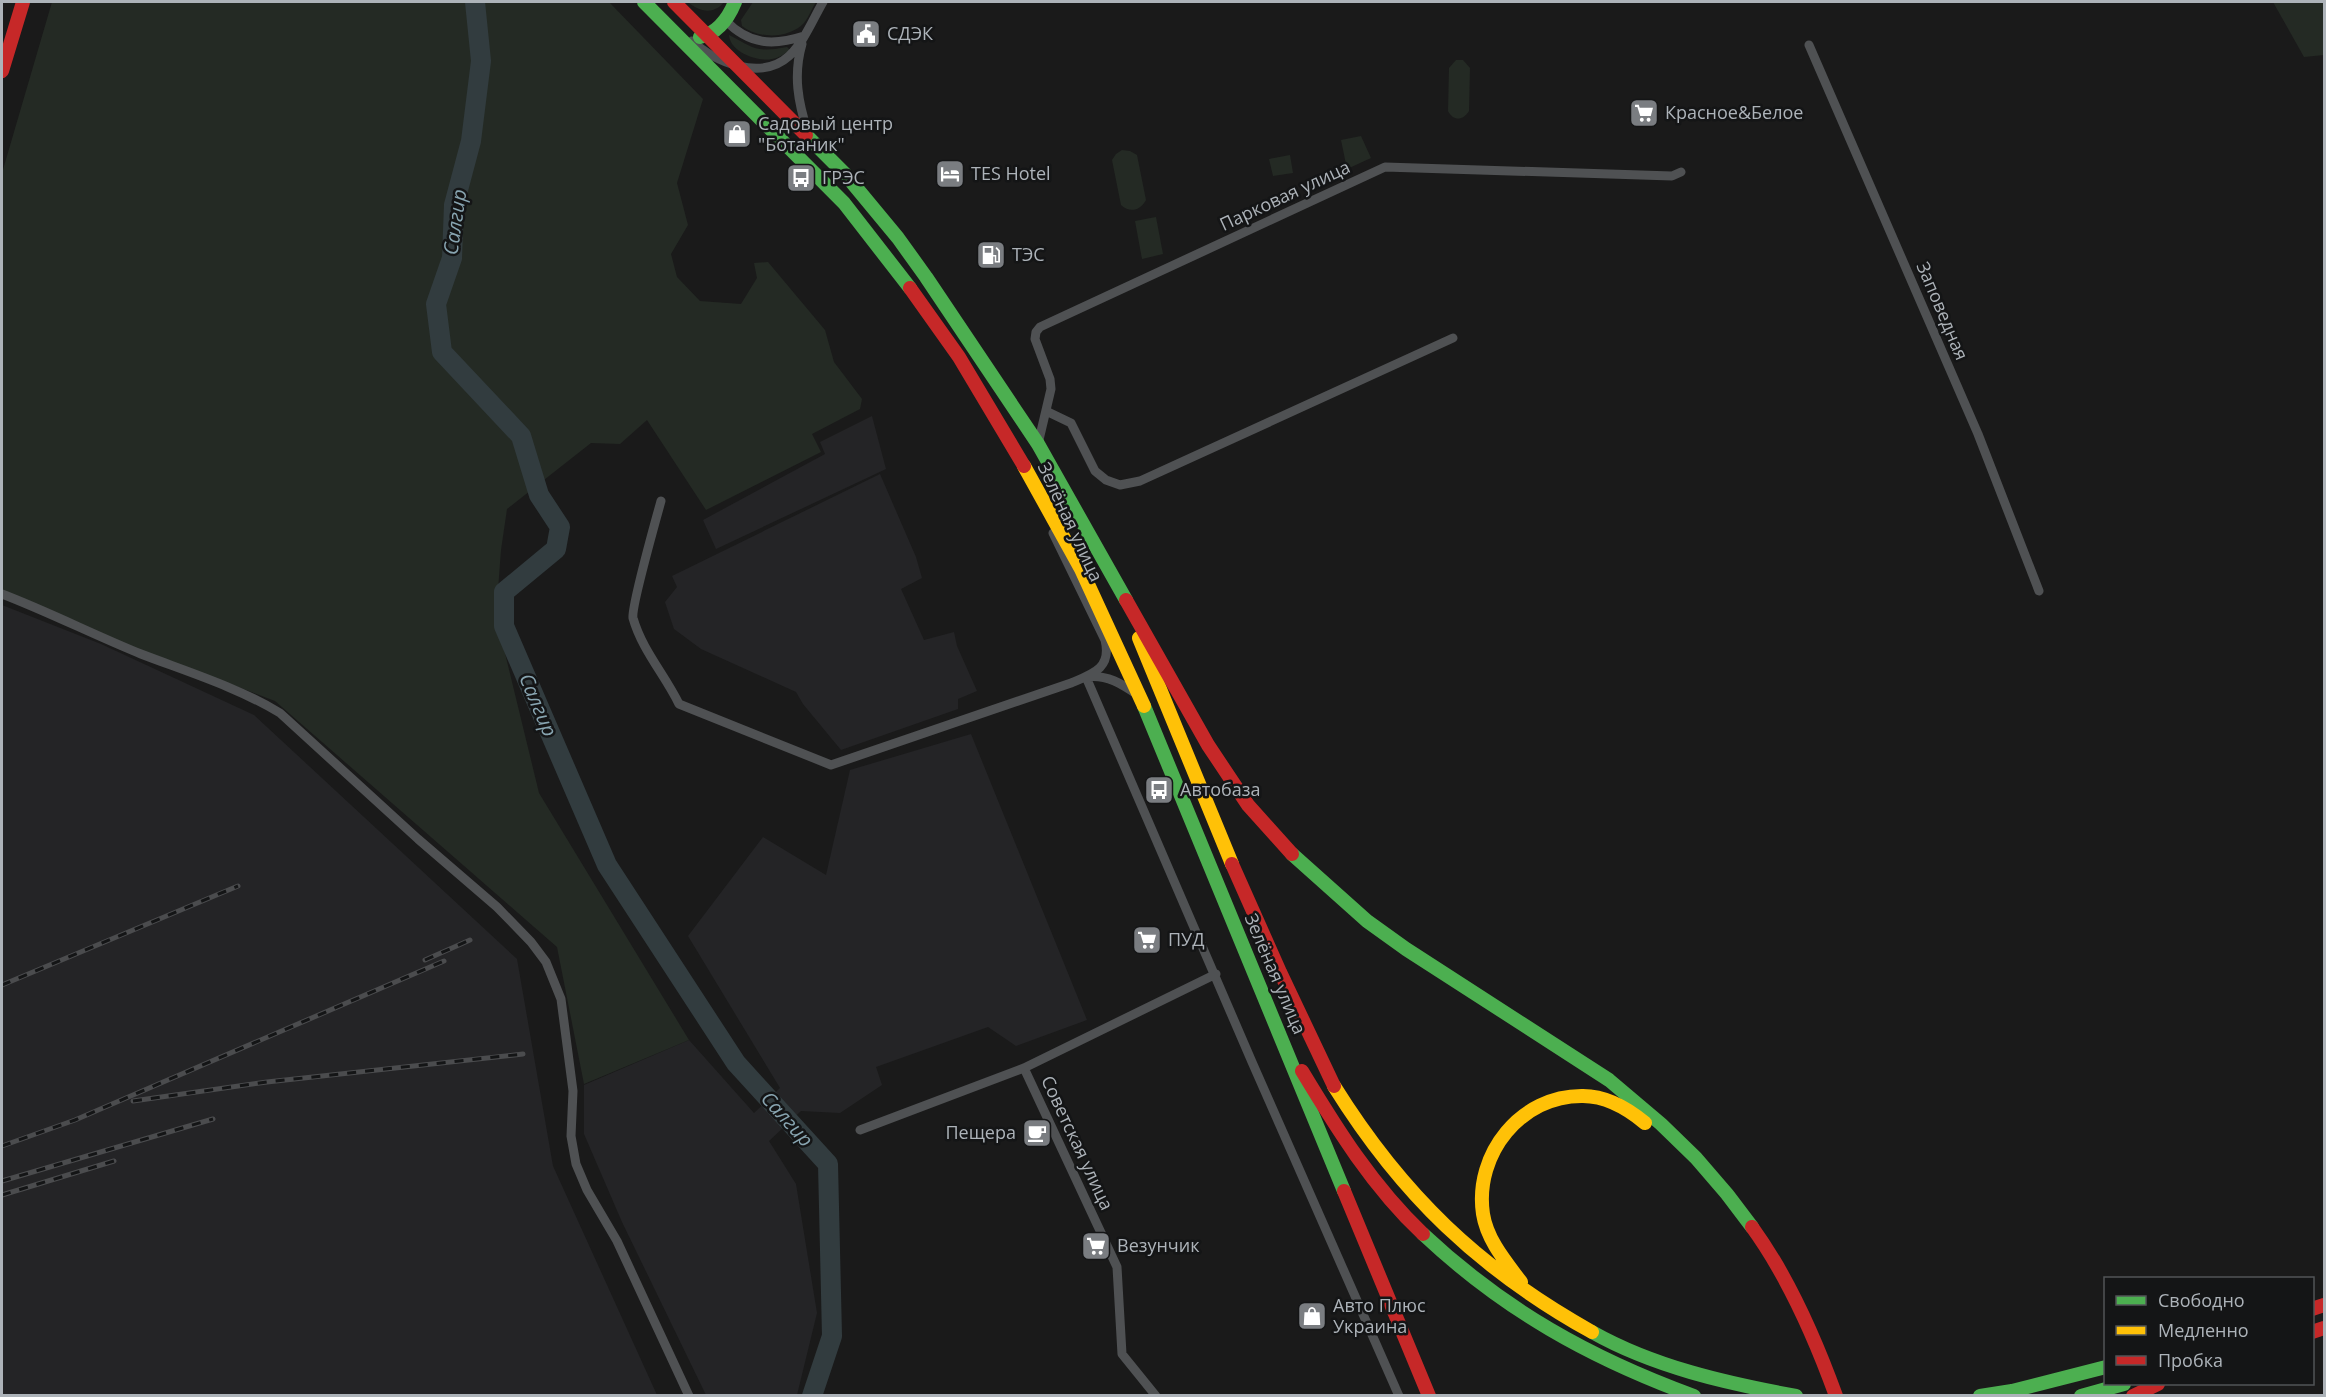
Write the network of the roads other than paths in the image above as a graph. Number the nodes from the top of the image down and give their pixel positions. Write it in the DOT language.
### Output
graph roads {
  1 [pos="23,2"];
  2 [pos="644,2"];
  3 [pos="649,2"];
  4 [pos="674,2"];
  5 [pos="735,2"];
  6 [pos="823,2"];
  7 [pos="725,20"];
  8 [pos="678,26"];
  9 [pos="709,36"];
  10 [pos="804,36"];
  11 [pos="1809,45"];
  12 [pos="739,66"];
  13 [pos="2,71"];
  14 [pos="810,141"];
  15 [pos="1681,172"];
  16 [pos="1452,338"];
  17 [pos="1046,411"];
  18 [pos="1038,444"];
  19 [pos="1020,459"];
  20 [pos="661,501"];
  21 [pos="2039,591"];
  22 [pos="2,594"];
  23 [pos="1122,595"];
  24 [pos="1086,677"];
  25 [pos="1140,696"];
  26 [pos="1216,974"];
  27 [pos="1282,1037"];
  28 [pos="1024,1068"];
  29 [pos="860,1130"];
  30 [pos="1532,1296"];
  31 [pos="1815,1352"];
  32 [pos="2104,1368"];
  33 [pos="2117,1385"];
  34 [pos="2154,1385"];
  35 [pos="689,1395"];
  36 [pos="1156,1395"];
  37 [pos="1399,1395"];
  38 [pos="1429,1395"];
  39 [pos="1694,1395"];
  40 [pos="1796,1395"];
  41 [pos="1826,1395"];
  42 [pos="1836,1395"];
  43 [pos="1980,1395"];
  44 [pos="2081,1395"];
  45 [pos="2133,1395"];
  1 -- 13 [label="main road"];
  2 -- 19 [label="main road, Зелёная улица"];
  3 -- 8 [label="main road"];
  4 -- 9 [label="main road"];
  5 -- 7 [label="main road"];
  6 -- 10 [label="street"];
  7 -- 9 [label="main road"];
  7 -- 10 [label="street"];
  8 -- 9 [label="main road"];
  8 -- 12 [label="street"];
  9 -- 12 [label="main road"];
  10 -- 12 [label="street"];
  10 -- 14 [label="street"];
  11 -- 21 [label="street, Заповедная"];
  12 -- 14 [label="main road"];
  14 -- 18 [label="main road"];
  15 -- 17 [label="street, Парковая улица"];
  16 -- 17 [label="street"];
  17 -- 18 [label="street, Парковая улица"];
  18 -- 23 [label="main road"];
  19 -- 24 [label="street, Зелёная улица"];
  19 -- 25 [label="main road, Зелёная улица"];
  20 -- 24 [label="street, Зелёная улица"];
  22 -- 35 [label="street"];
  23 -- 30 [label="main road"];
  23 -- 31 [label="main road"];
  24 -- 25 [label="street"];
  24 -- 26 [label="street"];
  25 -- 27 [label="main road, Зелёная улица"];
  26 -- 28 [label="street"];
  26 -- 37 [label="street"];
  27 -- 38 [label="main road, Зелёная улица"];
  27 -- 39 [label="main road"];
  28 -- 29 [label="street"];
  28 -- 36 [label="street, Советская улица"];
  30 -- 31 [label="main road"];
  30 -- 40 [label="main road"];
  31 -- 41 [label="main road"];
  31 -- 42 [label="main road"];
  32 -- 43 [label="main road"];
  33 -- 44 [label="main road"];
  34 -- 45 [label="main road"];
}
